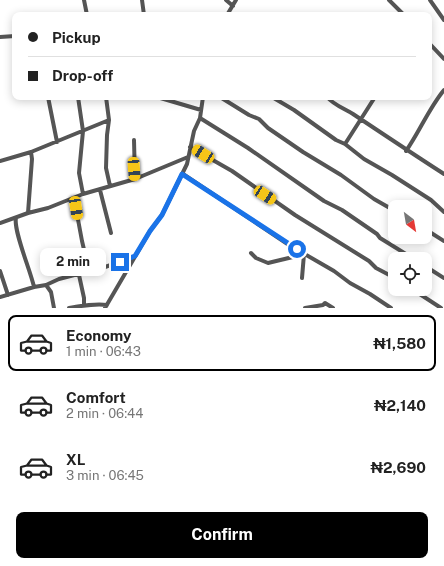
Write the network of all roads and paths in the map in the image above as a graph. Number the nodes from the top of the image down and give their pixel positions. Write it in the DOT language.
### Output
graph roads {
  1 [pos="84,0"];
  2 [pos="142,0"];
  3 [pos="226,0"];
  4 [pos="236,0"];
  5 [pos="389,0"];
  6 [pos="430,0"];
  7 [pos="233,6"];
  8 [pos="86,12"];
  9 [pos="144,12"];
  10 [pos="229,12"];
  11 [pos="401,12"];
  12 [pos="444,20"];
  13 [pos="12,36"];
  14 [pos="0,37"];
  15 [pos="432,46"];
  16 [pos="444,59"];
  17 [pos="444,90"];
  18 [pos="49,100"];
  19 [pos="78,100"];
  20 [pos="106,100"];
  21 [pos="167,100"];
  22 [pos="203,100"];
  23 [pos="225,100"];
  24 [pos="277,100"];
  25 [pos="330,100"];
  26 [pos="372,100"];
  27 [pos="201,110"];
  28 [pos="200,118"];
  29 [pos="109,120"];
  30 [pos="361,121"];
  31 [pos="83,131"];
  32 [pos="134,140"];
  33 [pos="57,142"];
  34 [pos="345,144"];
  35 [pos="190,146"];
  36 [pos="406,150"];
  37 [pos="31,152"];
  38 [pos="188,157"];
  39 [pos="0,162"];
  40 [pos="182,174"];
  41 [pos="444,174"];
  42 [pos="135,179"];
  43 [pos="110,186"];
  44 [pos="100,190"];
  45 [pos="83,194"];
  46 [pos="74,198"];
  47 [pos="388,207"];
  48 [pos="444,212"];
  49 [pos="28,213"];
  50 [pos="16,218"];
  51 [pos="0,223"];
  52 [pos="111,233"];
  53 [pos="432,234"];
  54 [pos="444,242"];
  55 [pos="403,252"];
  56 [pos="251,253"];
  57 [pos="304,255"];
  58 [pos="135,256"];
  59 [pos="432,270"];
  60 [pos="0,271"];
  61 [pos="89,271"];
  62 [pos="79,274"];
  63 [pos="388,274"];
  64 [pos="302,278"];
  65 [pos="444,278"];
  66 [pos="46,285"];
  67 [pos="34,287"];
  68 [pos="8,295"];
  69 [pos="423,296"];
  70 [pos="0,297"];
  71 [pos="84,305"];
  72 [pos="106,306"];
  73 [pos="54,308"];
  74 [pos="70,308"];
  75 [pos="305,308"];
  76 [pos="333,308"];
  77 [pos="392,308"];
  78 [pos="441,308"];
  1 -- 8 [label="street"];
  2 -- 9 [label="street"];
  3 -- 7 [label="street"];
  4 -- 7 [label="street"];
  5 -- 11 [label="street"];
  6 -- 12 [label="street"];
  7 -- 10 [label="street"];
  13 -- 14 [label="street"];
  15 -- 16 [label="street"];
  17 -- 36 [label="street"];
  18 -- 33 [label="street"];
  19 -- 31 [label="street"];
  20 -- 29 [label="street"];
  21 -- 27 [label="street"];
  22 -- 27 [label="street"];
  23 -- 47 [label="street"];
  24 -- 34 [label="street"];
  25 -- 30 [label="street"];
  26 -- 30 [label="street"];
  27 -- 28 [label="street"];
  28 -- 35 [label="street"];
  28 -- 55 [label="street"];
  29 -- 31 [label="street"];
  29 -- 43 [label="street"];
  30 -- 34 [label="street"];
  30 -- 36 [label="street"];
  31 -- 33 [label="street"];
  31 -- 45 [label="street"];
  32 -- 42 [label="street"];
  33 -- 37 [label="street"];
  34 -- 48 [label="street"];
  35 -- 38 [label="street"];
  35 -- 63 [label="street"];
  36 -- 41 [label="street"];
  37 -- 39 [label="street"];
  37 -- 49 [label="street"];
  38 -- 40 [label="street"];
  38 -- 42 [label="street"];
  40 -- 57 [label="street"];
  40 -- 58 [label="street"];
  42 -- 43 [label="street"];
  43 -- 44 [label="street"];
  44 -- 45 [label="street"];
  44 -- 52 [label="street"];
  45 -- 46 [label="street"];
  46 -- 49 [label="street"];
  46 -- 61 [label="street"];
  49 -- 50 [label="street"];
  50 -- 51 [label="street"];
  50 -- 67 [label="street"];
  53 -- 54 [label="street"];
  56 -- 57 [label="street"];
  57 -- 64 [label="street"];
  57 -- 77 [label="street"];
  58 -- 61 [label="street"];
  58 -- 72 [label="street"];
  59 -- 65 [label="street"];
  60 -- 68 [label="street"];
  61 -- 62 [label="street"];
  62 -- 66 [label="street"];
  62 -- 71 [label="street"];
  66 -- 67 [label="street"];
  66 -- 73 [label="street"];
  67 -- 68 [label="street"];
  68 -- 70 [label="street"];
  69 -- 78 [label="street"];
  71 -- 72 [label="street"];
  71 -- 74 [label="street"];
  75 -- 76 [label="street"];
}
